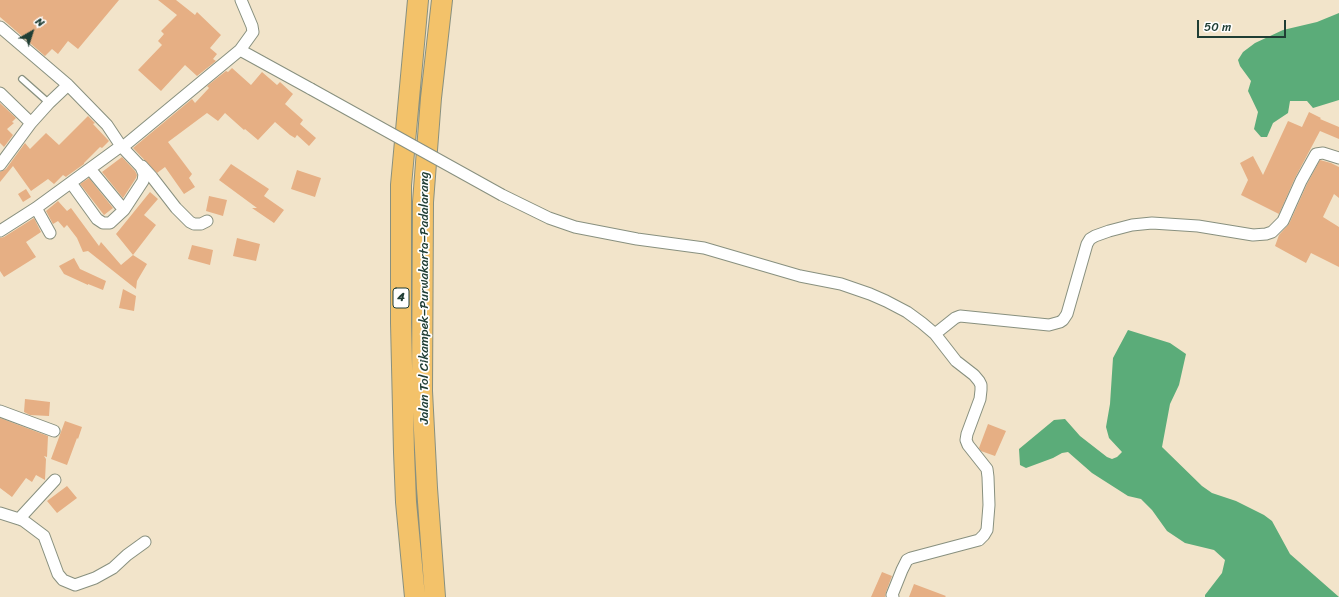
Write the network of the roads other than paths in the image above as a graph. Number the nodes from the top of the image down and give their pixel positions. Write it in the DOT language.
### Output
graph roads {
  1 [pos="241,0"];
  2 [pos="418,0"];
  3 [pos="442,0"];
  4 [pos="0,26"];
  5 [pos="240,50"];
  6 [pos="22,79"];
  7 [pos="68,85"];
  8 [pos="0,93"];
  9 [pos="49,103"];
  10 [pos="32,123"];
  11 [pos="122,146"];
  12 [pos="2,158"];
  13 [pos="1339,158"];
  14 [pos="90,169"];
  15 [pos="70,183"];
  16 [pos="36,208"];
  17 [pos="124,210"];
  18 [pos="207,221"];
  19 [pos="0,231"];
  20 [pos="50,233"];
  21 [pos="935,334"];
  22 [pos="0,411"];
  23 [pos="54,431"];
  24 [pos="55,480"];
  25 [pos="0,513"];
  26 [pos="19,519"];
  27 [pos="145,542"];
  28 [pos="414,597"];
  29 [pos="435,597"];
  30 [pos="893,597"];
  1 -- 5 [label="street"];
  2 -- 28 [label="highway, Jalan Tol Cikampek–Purwakarta–Padalarang / 4"];
  3 -- 29 [label="highway, Jalan Tol Cikampek–Purwakarta–Padalarang / 4"];
  4 -- 7 [label="street"];
  5 -- 11 [label="street"];
  5 -- 21 [label="street, bridge"];
  6 -- 9 [label="lane"];
  7 -- 9 [label="street"];
  7 -- 11 [label="street"];
  8 -- 10 [label="street"];
  9 -- 10 [label="street"];
  10 -- 12 [label="street"];
  11 -- 14 [label="street"];
  11 -- 17 [label="street"];
  11 -- 18 [label="street"];
  13 -- 21 [label="street"];
  14 -- 15 [label="street"];
  14 -- 17 [label="street"];
  15 -- 16 [label="street"];
  15 -- 17 [label="street"];
  16 -- 19 [label="street"];
  16 -- 20 [label="street"];
  21 -- 30 [label="street"];
  22 -- 23 [label="street"];
  24 -- 26 [label="street"];
  25 -- 26 [label="street"];
  26 -- 27 [label="street"];
}
